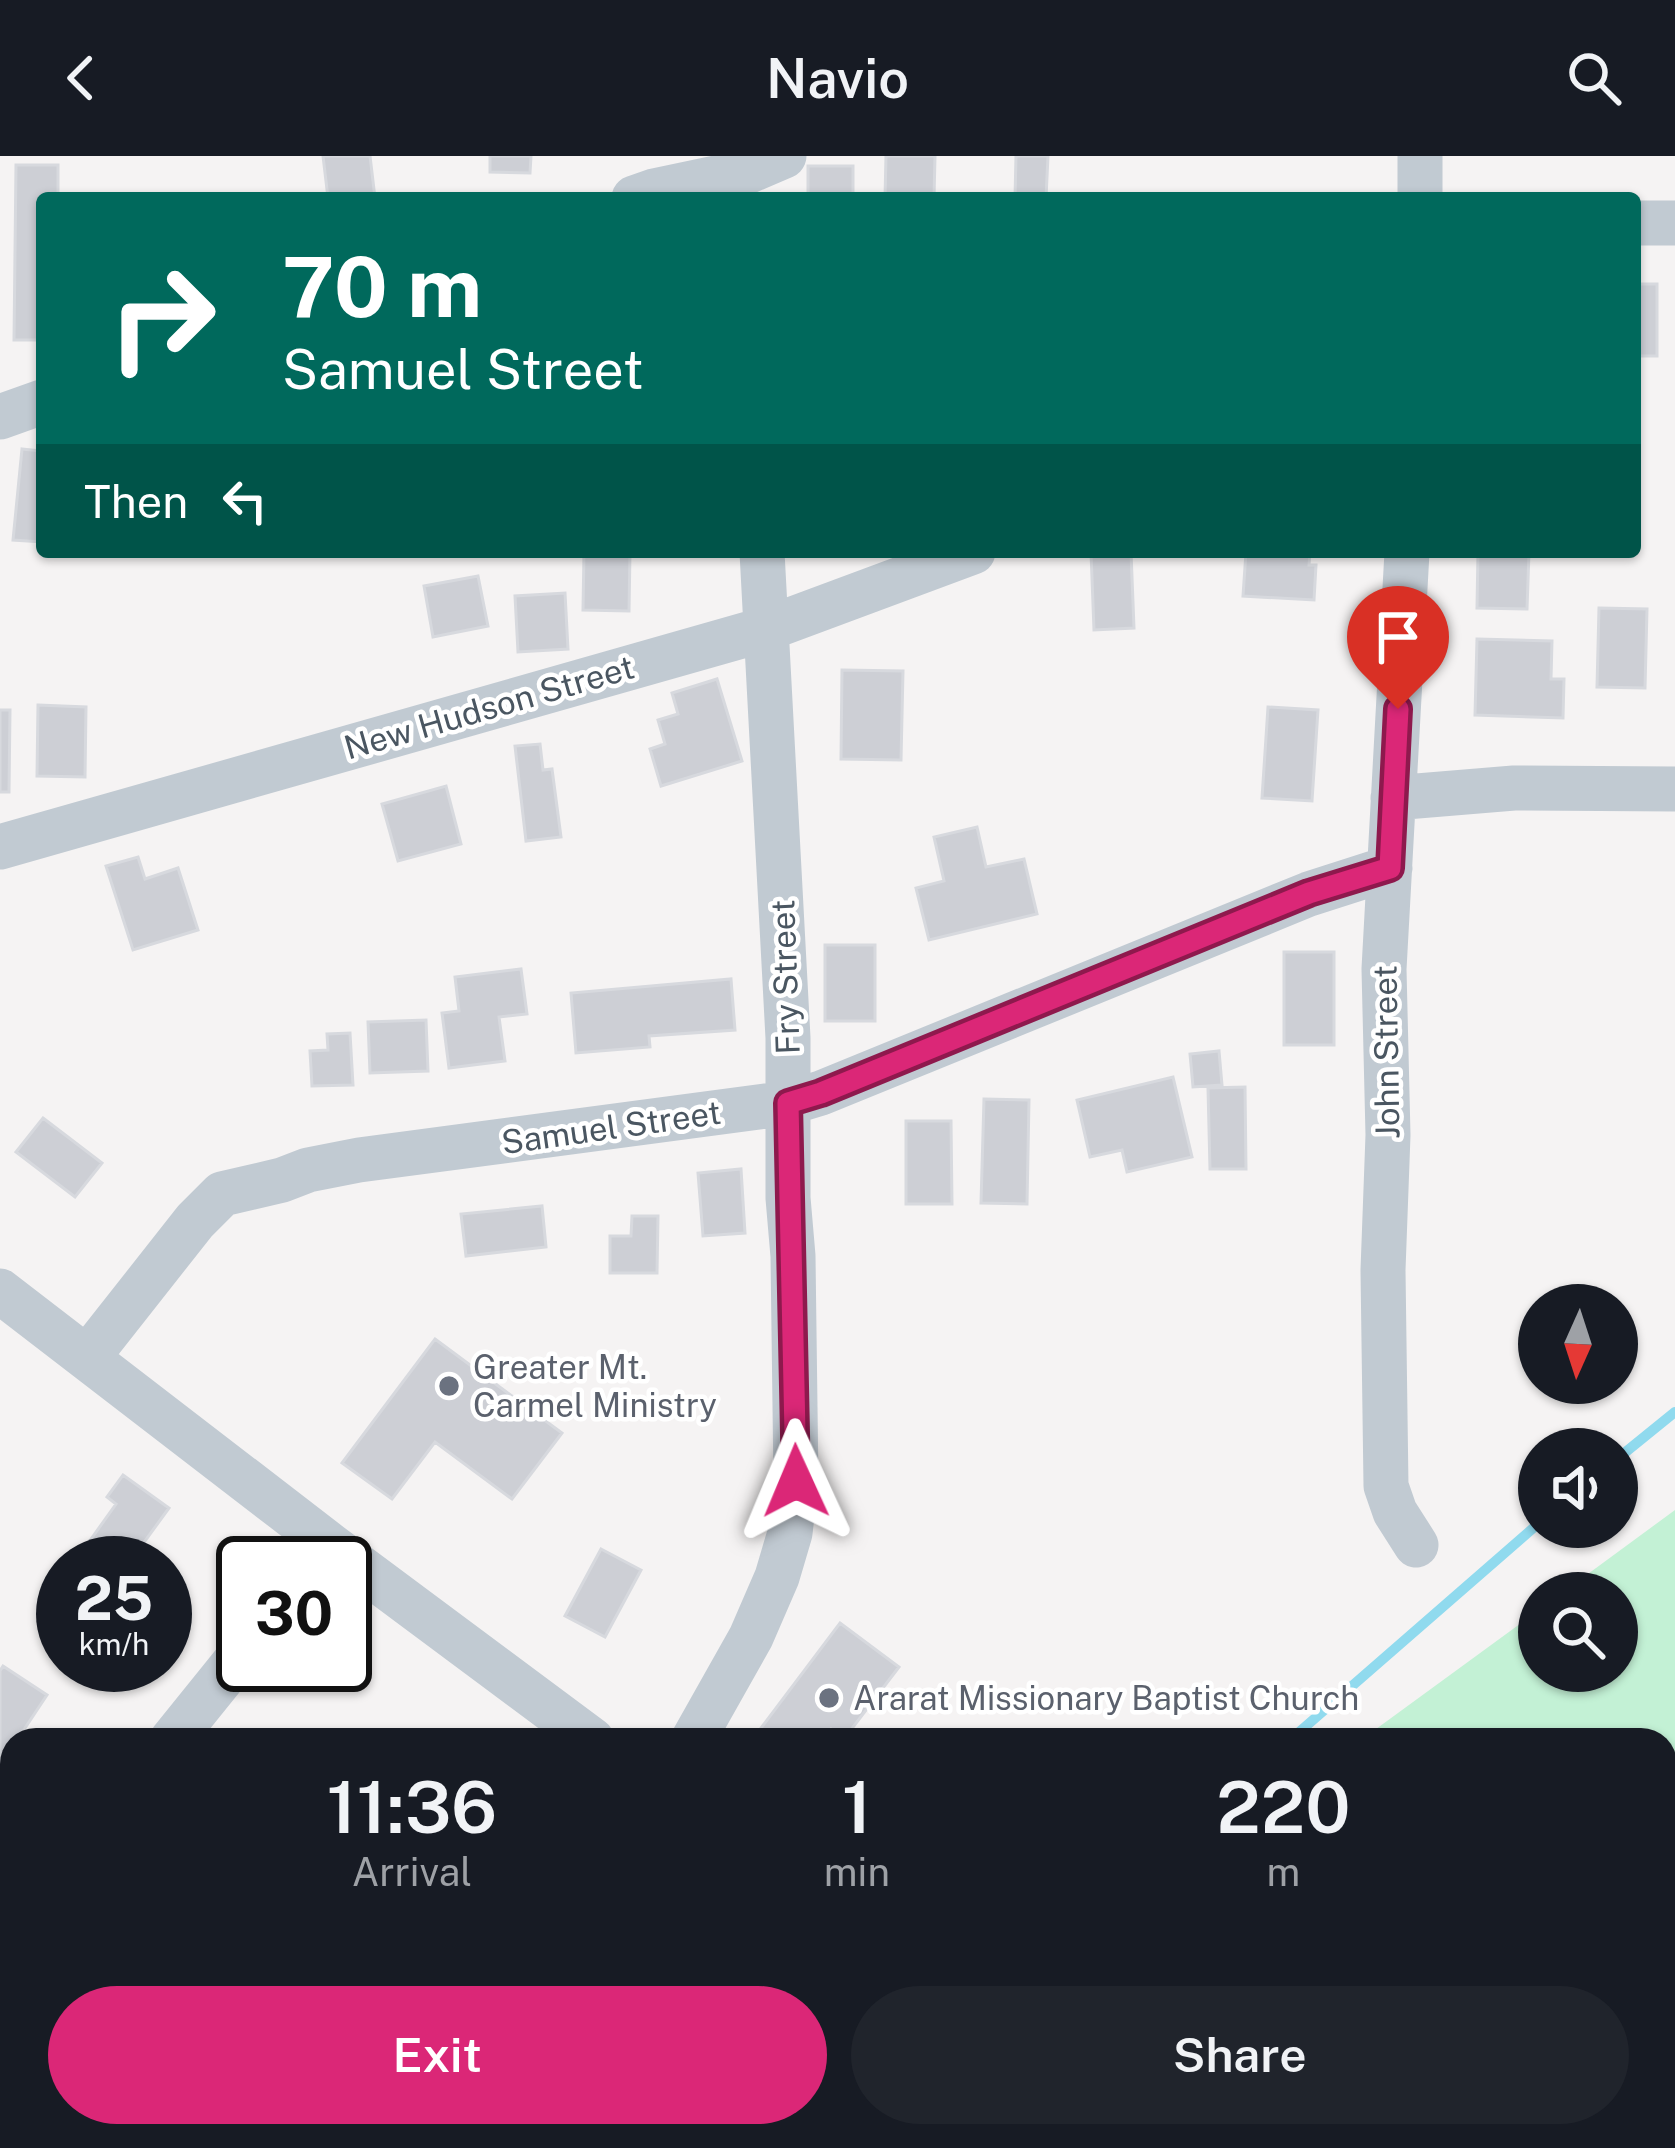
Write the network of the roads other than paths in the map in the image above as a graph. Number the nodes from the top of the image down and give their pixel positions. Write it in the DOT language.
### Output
graph roads {
  1 [pos="1420,156"];
  2 [pos="758,170"];
  3 [pos="651,192"];
  4 [pos="1420,192"];
  5 [pos="1641,223"];
  6 [pos="1675,223"];
  7 [pos="36,404"];
  8 [pos="0,417"];
  9 [pos="762,558"];
  10 [pos="957,558"];
  11 [pos="1407,558"];
  12 [pos="766,628"];
  13 [pos="1675,789"];
  14 [pos="1393,798"];
  15 [pos="0,847"];
  16 [pos="1390,868"];
  17 [pos="788,1103"];
  18 [pos="0,1291"];
  19 [pos="88,1358"];
  20 [pos="301,1536"];
  21 [pos="1416,1545"];
  22 [pos="372,1588"];
  23 [pos="216,1685"];
  24 [pos="182,1728"];
  25 [pos="575,1728"];
  26 [pos="700,1728"];
  1 -- 4 [label="street"];
  2 -- 3 [label="street"];
  5 -- 6 [label="street"];
  7 -- 8 [label="street"];
  9 -- 12 [label="street, Fry Street"];
  10 -- 12 [label="street, New Hudson Street"];
  11 -- 14 [label="street, John Street"];
  12 -- 15 [label="street, New Hudson Street"];
  12 -- 17 [label="street, Fry Street"];
  13 -- 14 [label="street"];
  14 -- 16 [label="street, John Street"];
  16 -- 17 [label="street, Samuel Street"];
  16 -- 21 [label="street, John Street"];
  17 -- 19 [label="street, Samuel Street"];
  17 -- 26 [label="street, Fry Street"];
  18 -- 19 [label="street"];
  19 -- 20 [label="street"];
  22 -- 25 [label="street"];
  23 -- 24 [label="street"];
}
